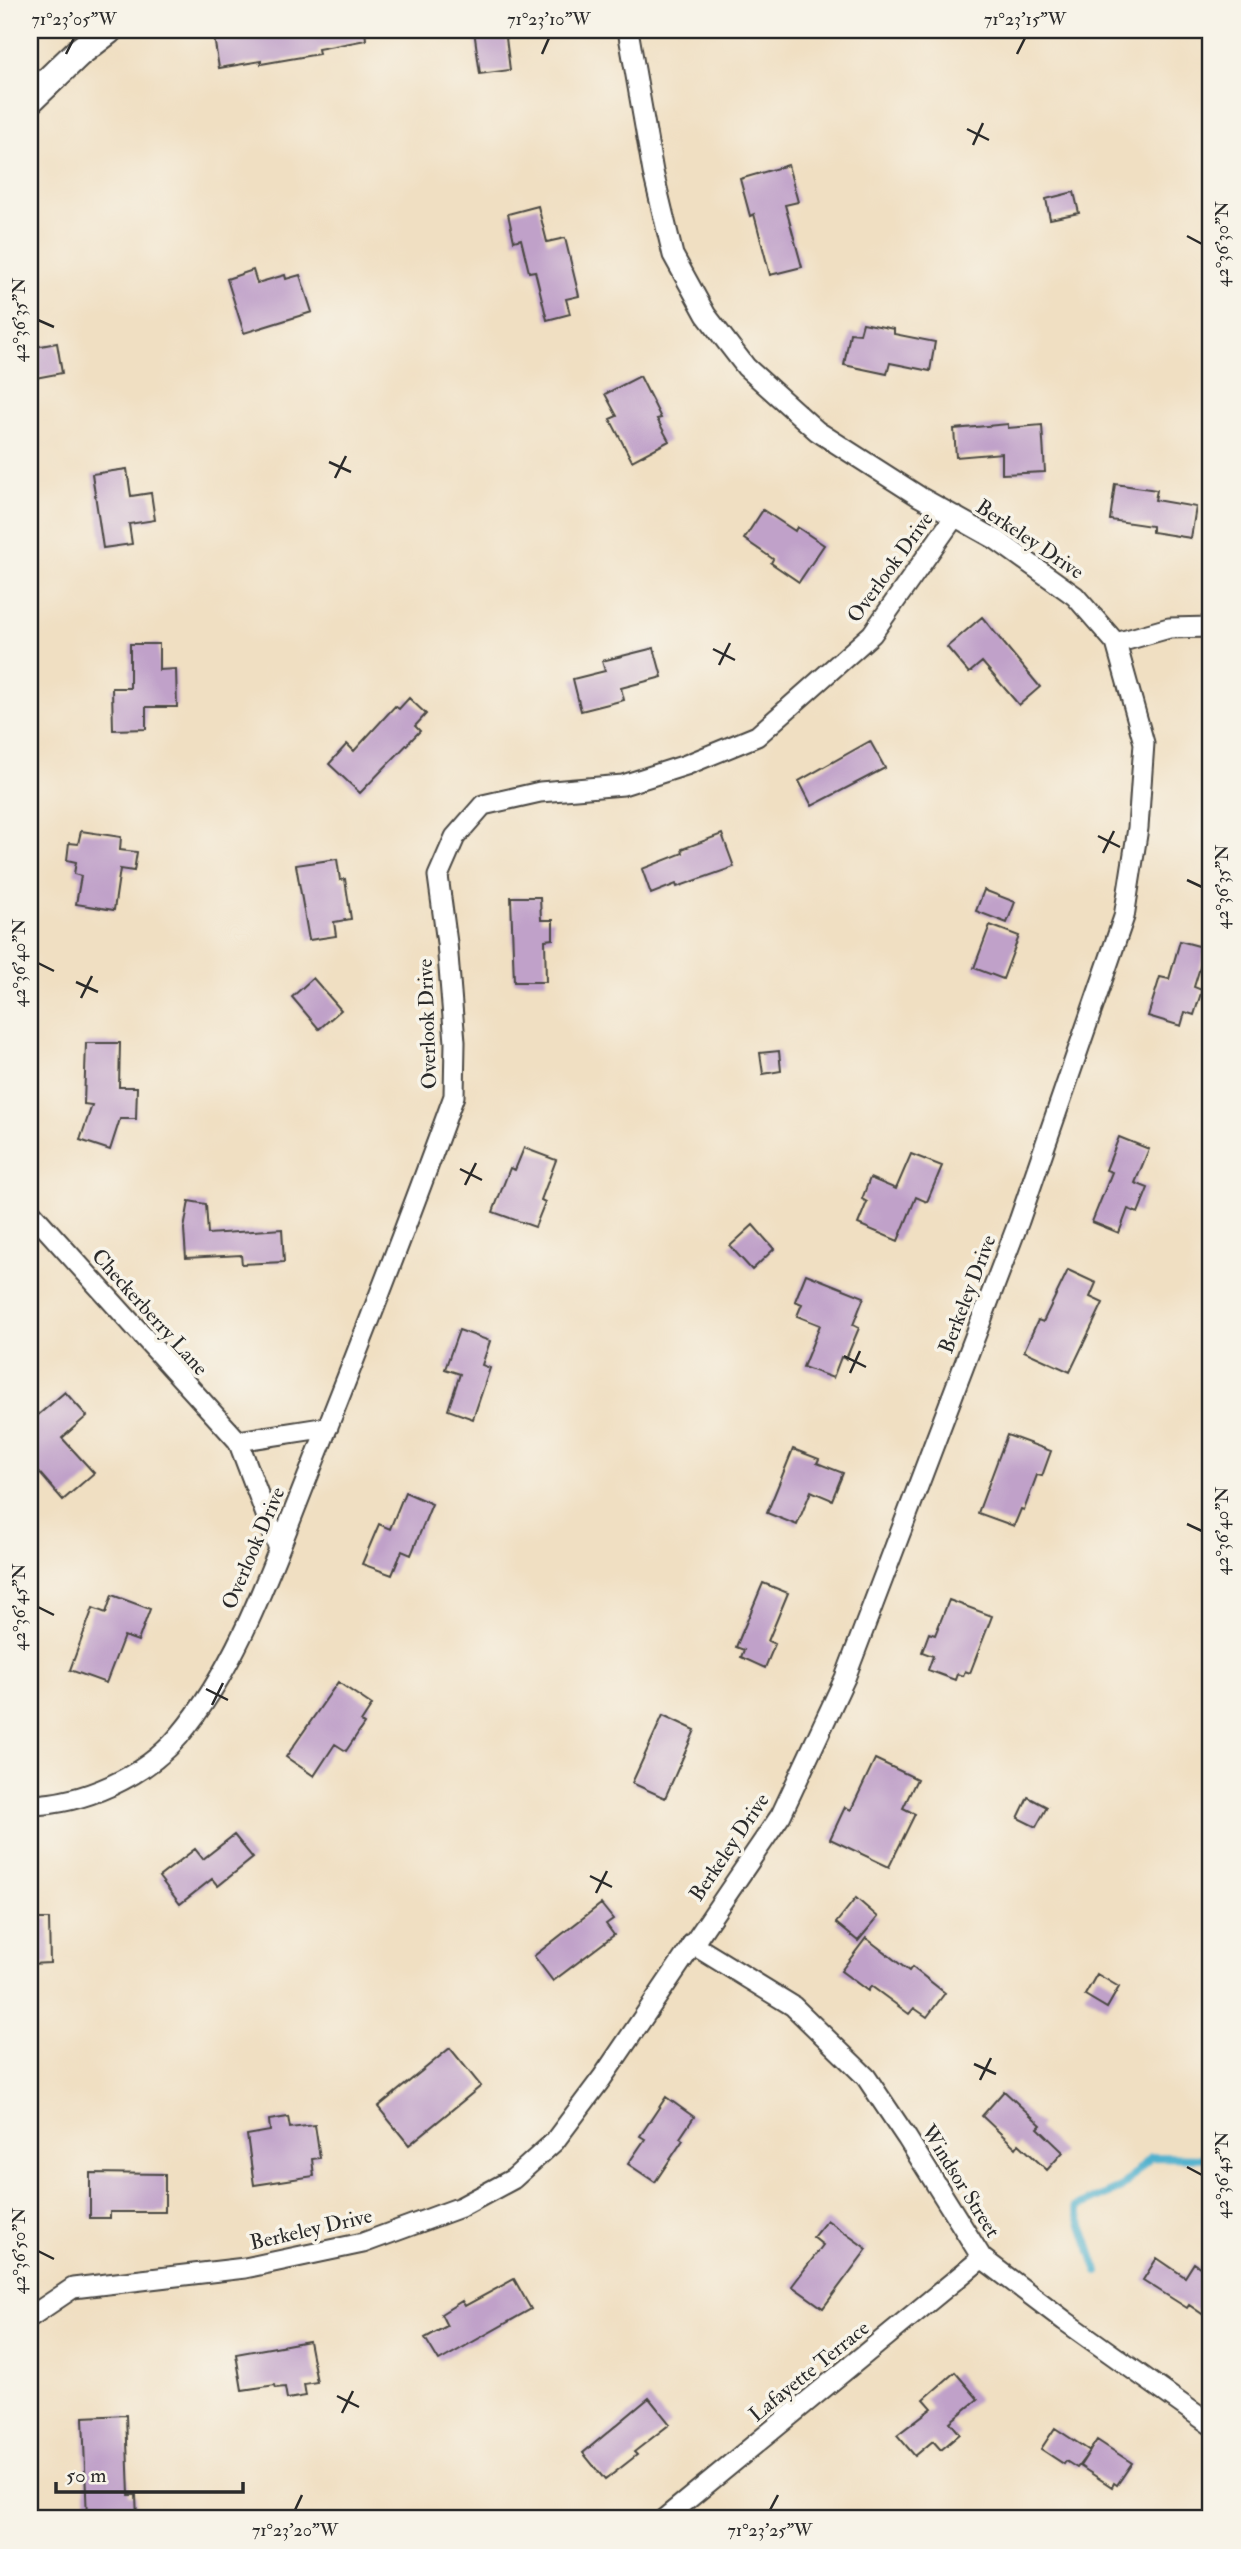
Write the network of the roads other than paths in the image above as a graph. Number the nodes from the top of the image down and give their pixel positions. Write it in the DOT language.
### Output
graph roads {
  1 [pos="107,30"];
  2 [pos="628,30"];
  3 [pos="30,99"];
  4 [pos="955,516"];
  5 [pos="1211,627"];
  6 [pos="1116,643"];
  7 [pos="30,1211"];
  8 [pos="328,1427"];
  9 [pos="238,1441"];
  10 [pos="279,1549"];
  11 [pos="30,1805"];
  12 [pos="692,1944"];
  13 [pos="982,2258"];
  14 [pos="30,2316"];
  15 [pos="1211,2425"];
  16 [pos="664,2519"];
  1 -- 3 [label="main road"];
  2 -- 4 [label="street, Berkeley Drive"];
  4 -- 6 [label="street, Berkeley Drive"];
  4 -- 8 [label="street, Overlook Drive"];
  5 -- 6 [label="street"];
  6 -- 12 [label="street, Berkeley Drive"];
  7 -- 9 [label="street, Checkerberry Lane"];
  8 -- 9 [label="street"];
  8 -- 10 [label="street, Overlook Drive"];
  9 -- 10 [label="street, Checkerberry Lane"];
  10 -- 11 [label="street, Overlook Drive"];
  12 -- 13 [label="street, Windsor Street"];
  12 -- 14 [label="street, Berkeley Drive"];
  13 -- 15 [label="street, Windsor Street"];
  13 -- 16 [label="street, Lafayette Terrace"];
}
